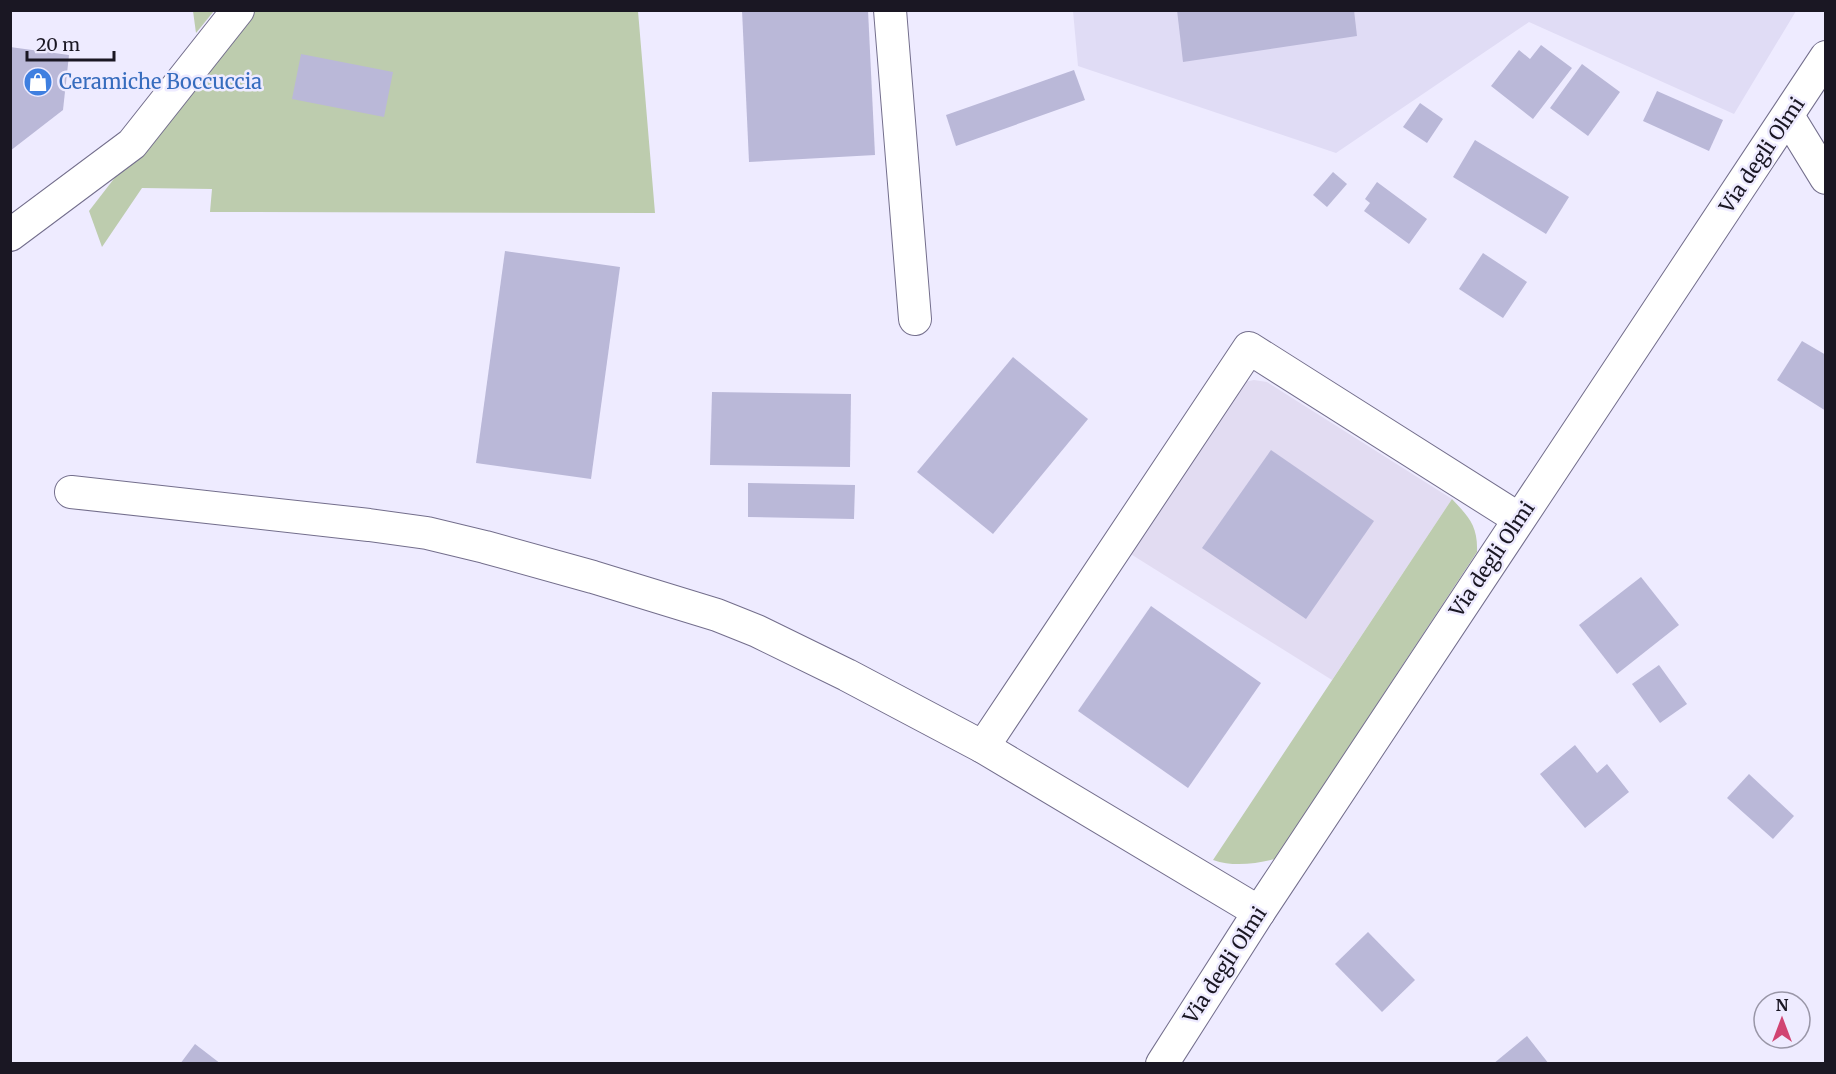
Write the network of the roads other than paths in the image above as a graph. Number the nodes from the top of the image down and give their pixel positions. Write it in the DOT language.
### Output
graph roads {
  1 [pos="238,10"];
  2 [pos="890,10"];
  3 [pos="1826,57"];
  4 [pos="1788,116"];
  5 [pos="1826,178"];
  6 [pos="10,236"];
  7 [pos="915,319"];
  8 [pos="71,492"];
  9 [pos="1519,519"];
  10 [pos="983,747"];
  11 [pos="1259,912"];
  12 [pos="1162,1064"];
  1 -- 6 [label="street"];
  2 -- 7 [label="street"];
  3 -- 4 [label="street, Via degli Olmi"];
  4 -- 5 [label="street"];
  4 -- 9 [label="street, Via degli Olmi"];
  8 -- 10 [label="street"];
  9 -- 10 [label="street"];
  9 -- 11 [label="street, Via degli Olmi"];
  10 -- 11 [label="street"];
  11 -- 12 [label="street, Via degli Olmi"];
}
